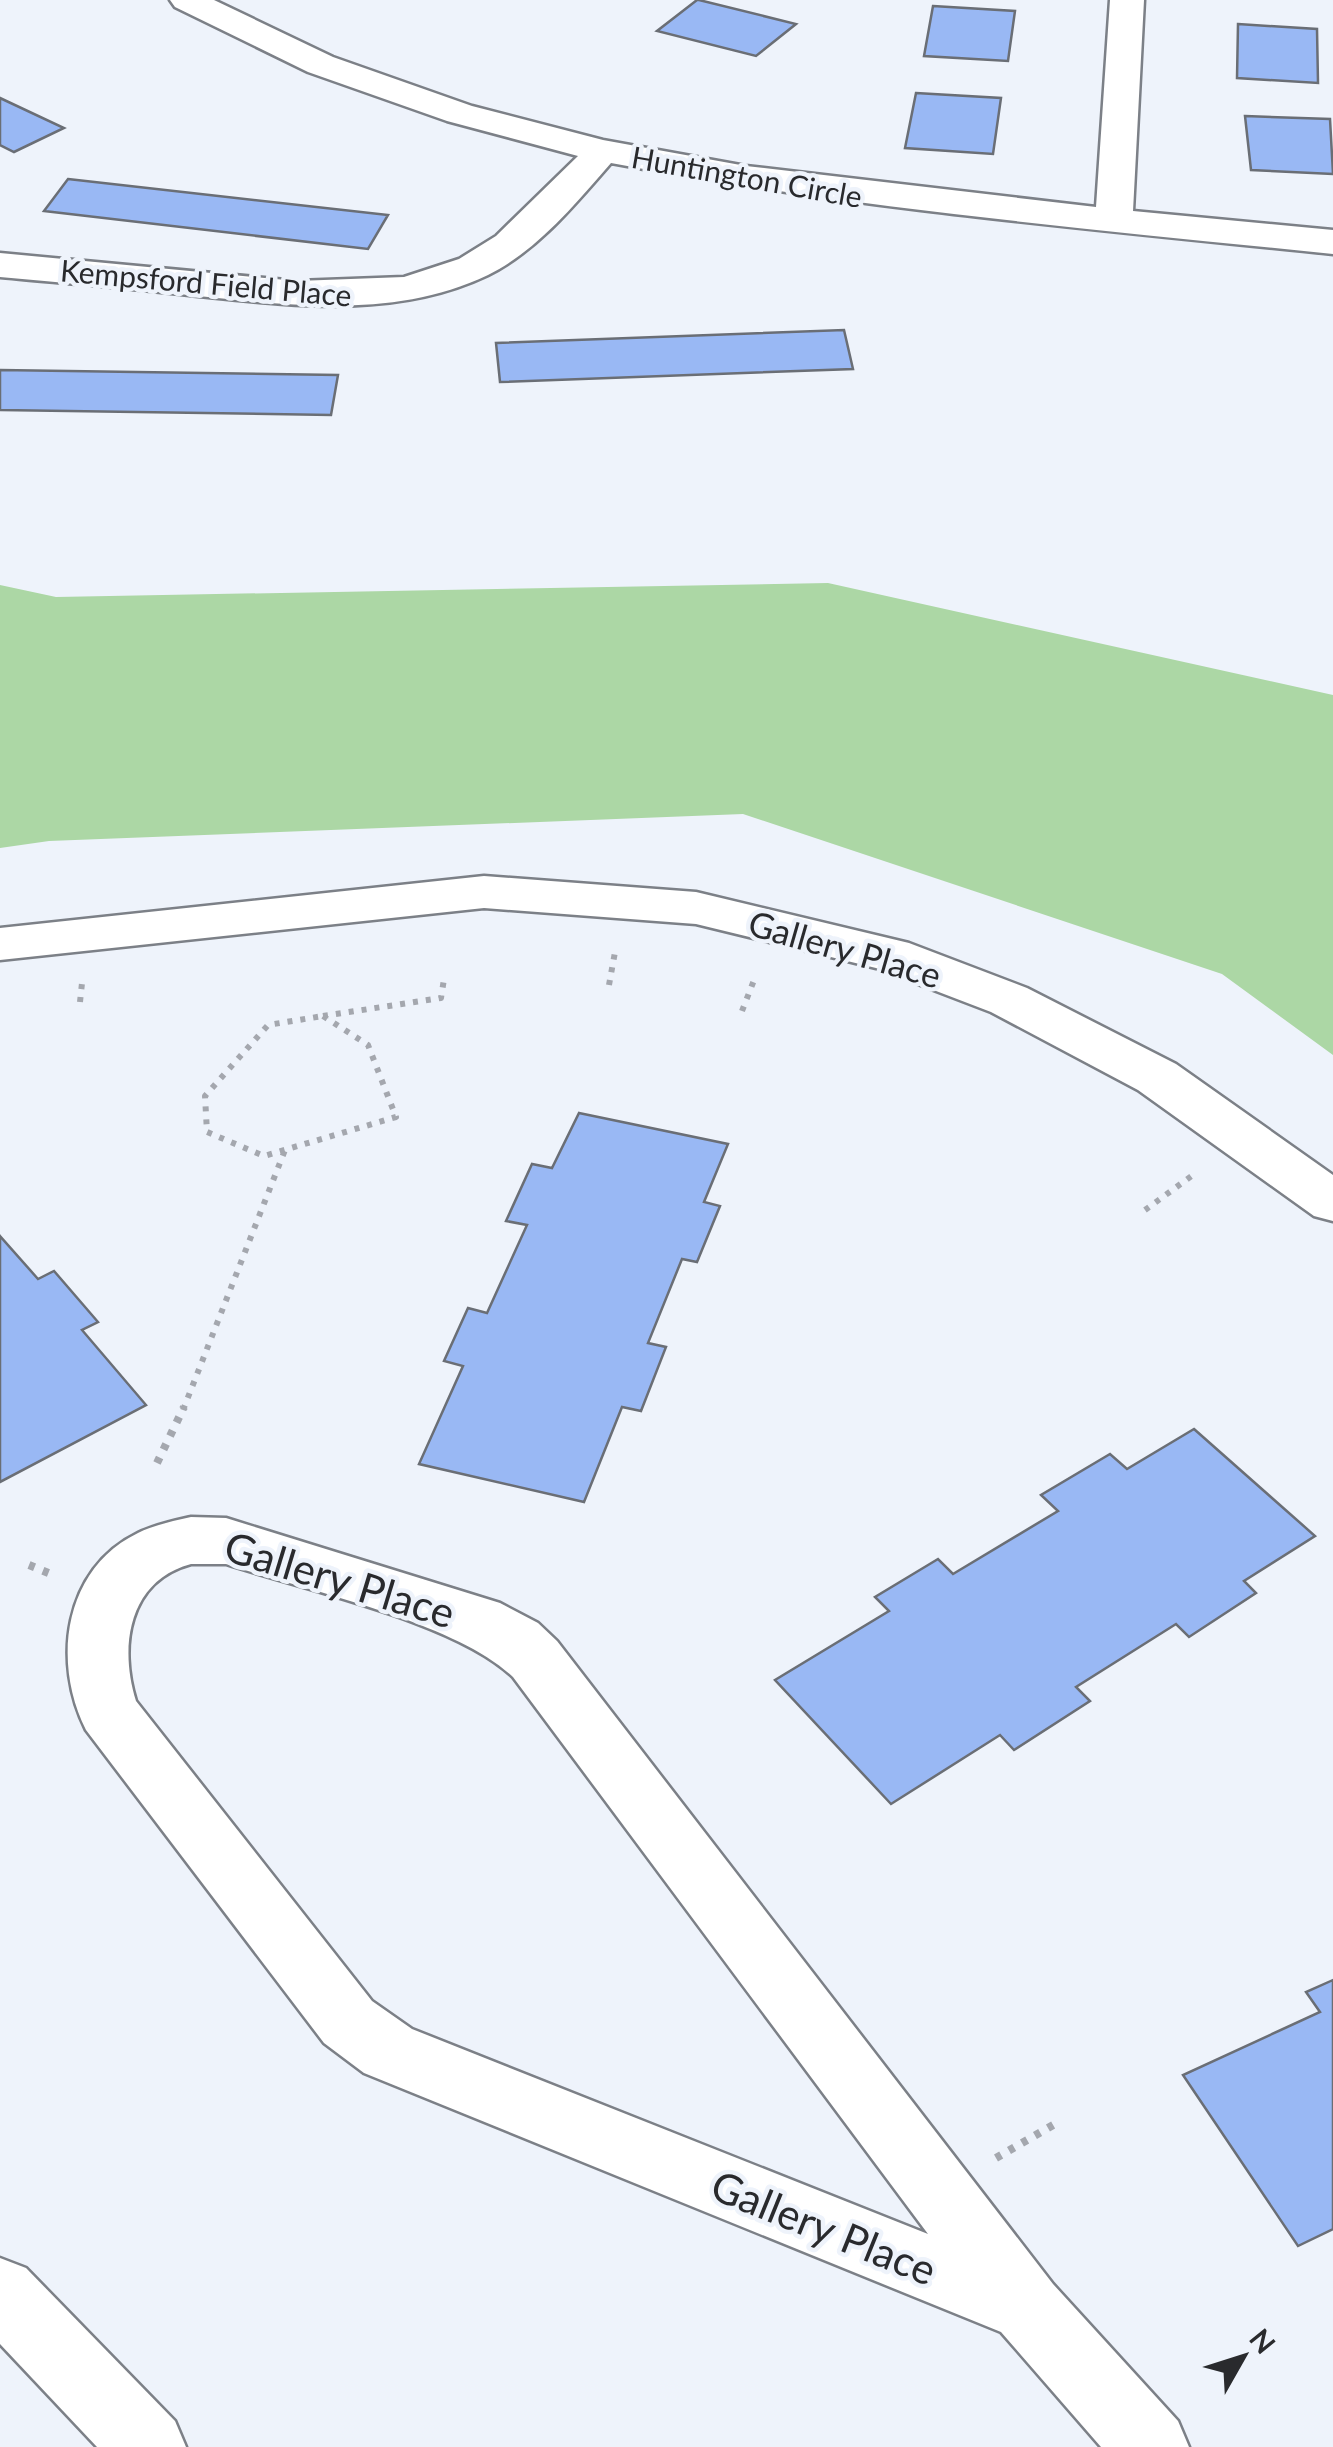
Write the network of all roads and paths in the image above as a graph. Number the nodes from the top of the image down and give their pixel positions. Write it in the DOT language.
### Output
graph roads {
  1 [pos="187,0"];
  2 [pos="1127,0"];
  3 [pos="602,152"];
  4 [pos="1114,217"];
  5 [pos="1333,242"];
  6 [pos="0,265"];
  7 [pos="0,944"];
  8 [pos="444,979"];
  9 [pos="322,1015"];
  10 [pos="286,1149"];
  11 [pos="1333,1202"];
  12 [pos="157,1463"];
  13 [pos="0,2292"];
  14 [pos="1026,2308"];
  15 [pos="148,2447"];
  16 [pos="1151,2447"];
  1 -- 3 [label="street, Huntington Circle"];
  2 -- 4 [label="street"];
  3 -- 4 [label="street, Huntington Circle"];
  3 -- 6 [label="street, Kempsford Field Place"];
  4 -- 5 [label="street, Huntington Circle"];
  7 -- 11 [label="street, Gallery Place"];
  8 -- 9 [label="path"];
  9 -- 10 [label="path"];
  9 -- 10 [label="path"];
  10 -- 12 [label="path"];
  13 -- 15 [label="street"];
  14 -- 14 [label="street, Gallery Place"];
  14 -- 16 [label="street, Gallery Place"];
}
